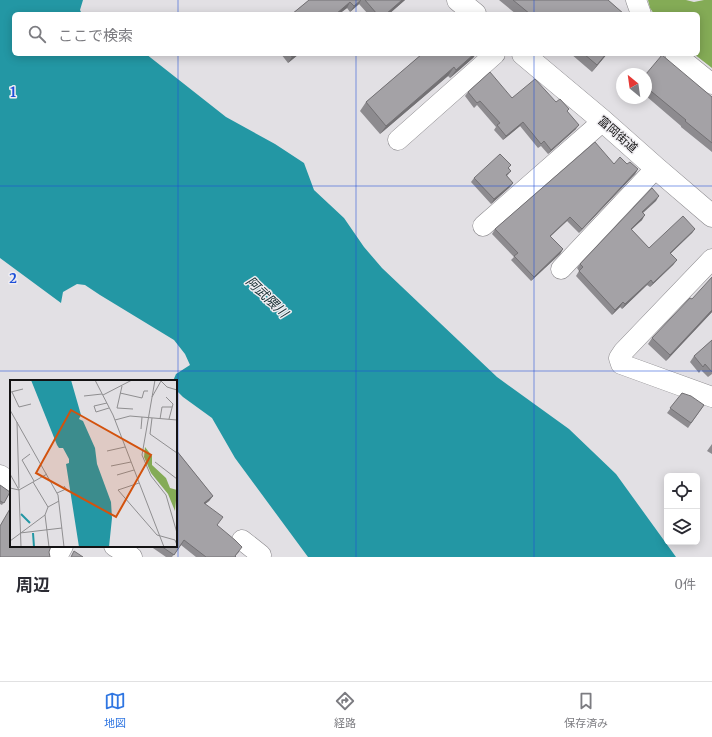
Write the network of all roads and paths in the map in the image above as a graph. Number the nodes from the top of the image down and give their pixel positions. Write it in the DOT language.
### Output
graph roads {
  1 [pos="458,0"];
  2 [pos="636,0"];
  3 [pos="473,12"];
  4 [pos="640,12"];
  5 [pos="493,56"];
  6 [pos="525,56"];
  7 [pos="677,56"];
  8 [pos="712,84"];
  9 [pos="603,121"];
  10 [pos="398,140"];
  11 [pos="656,168"];
  12 [pos="712,216"];
  13 [pos="483,226"];
  14 [pos="712,259"];
  15 [pos="561,269"];
  16 [pos="712,397"];
  17 [pos="0,475"];
  18 [pos="10,481"];
  19 [pos="242,540"];
  20 [pos="62,547"];
  21 [pos="116,547"];
  22 [pos="57,557"];
  23 [pos="132,557"];
  24 [pos="259,557"];
  1 -- 3 [label="street"];
  2 -- 4 [label="street"];
  5 -- 10 [label="street"];
  6 -- 9 [label="street, 富岡街道"];
  7 -- 8 [label="street"];
  9 -- 11 [label="street, 富岡街道"];
  9 -- 13 [label="street"];
  11 -- 12 [label="street, 富岡街道"];
  11 -- 15 [label="street"];
  14 -- 16 [label="street"];
  17 -- 18 [label="street"];
  19 -- 24 [label="street"];
  20 -- 22 [label="street"];
  21 -- 23 [label="street"];
}
